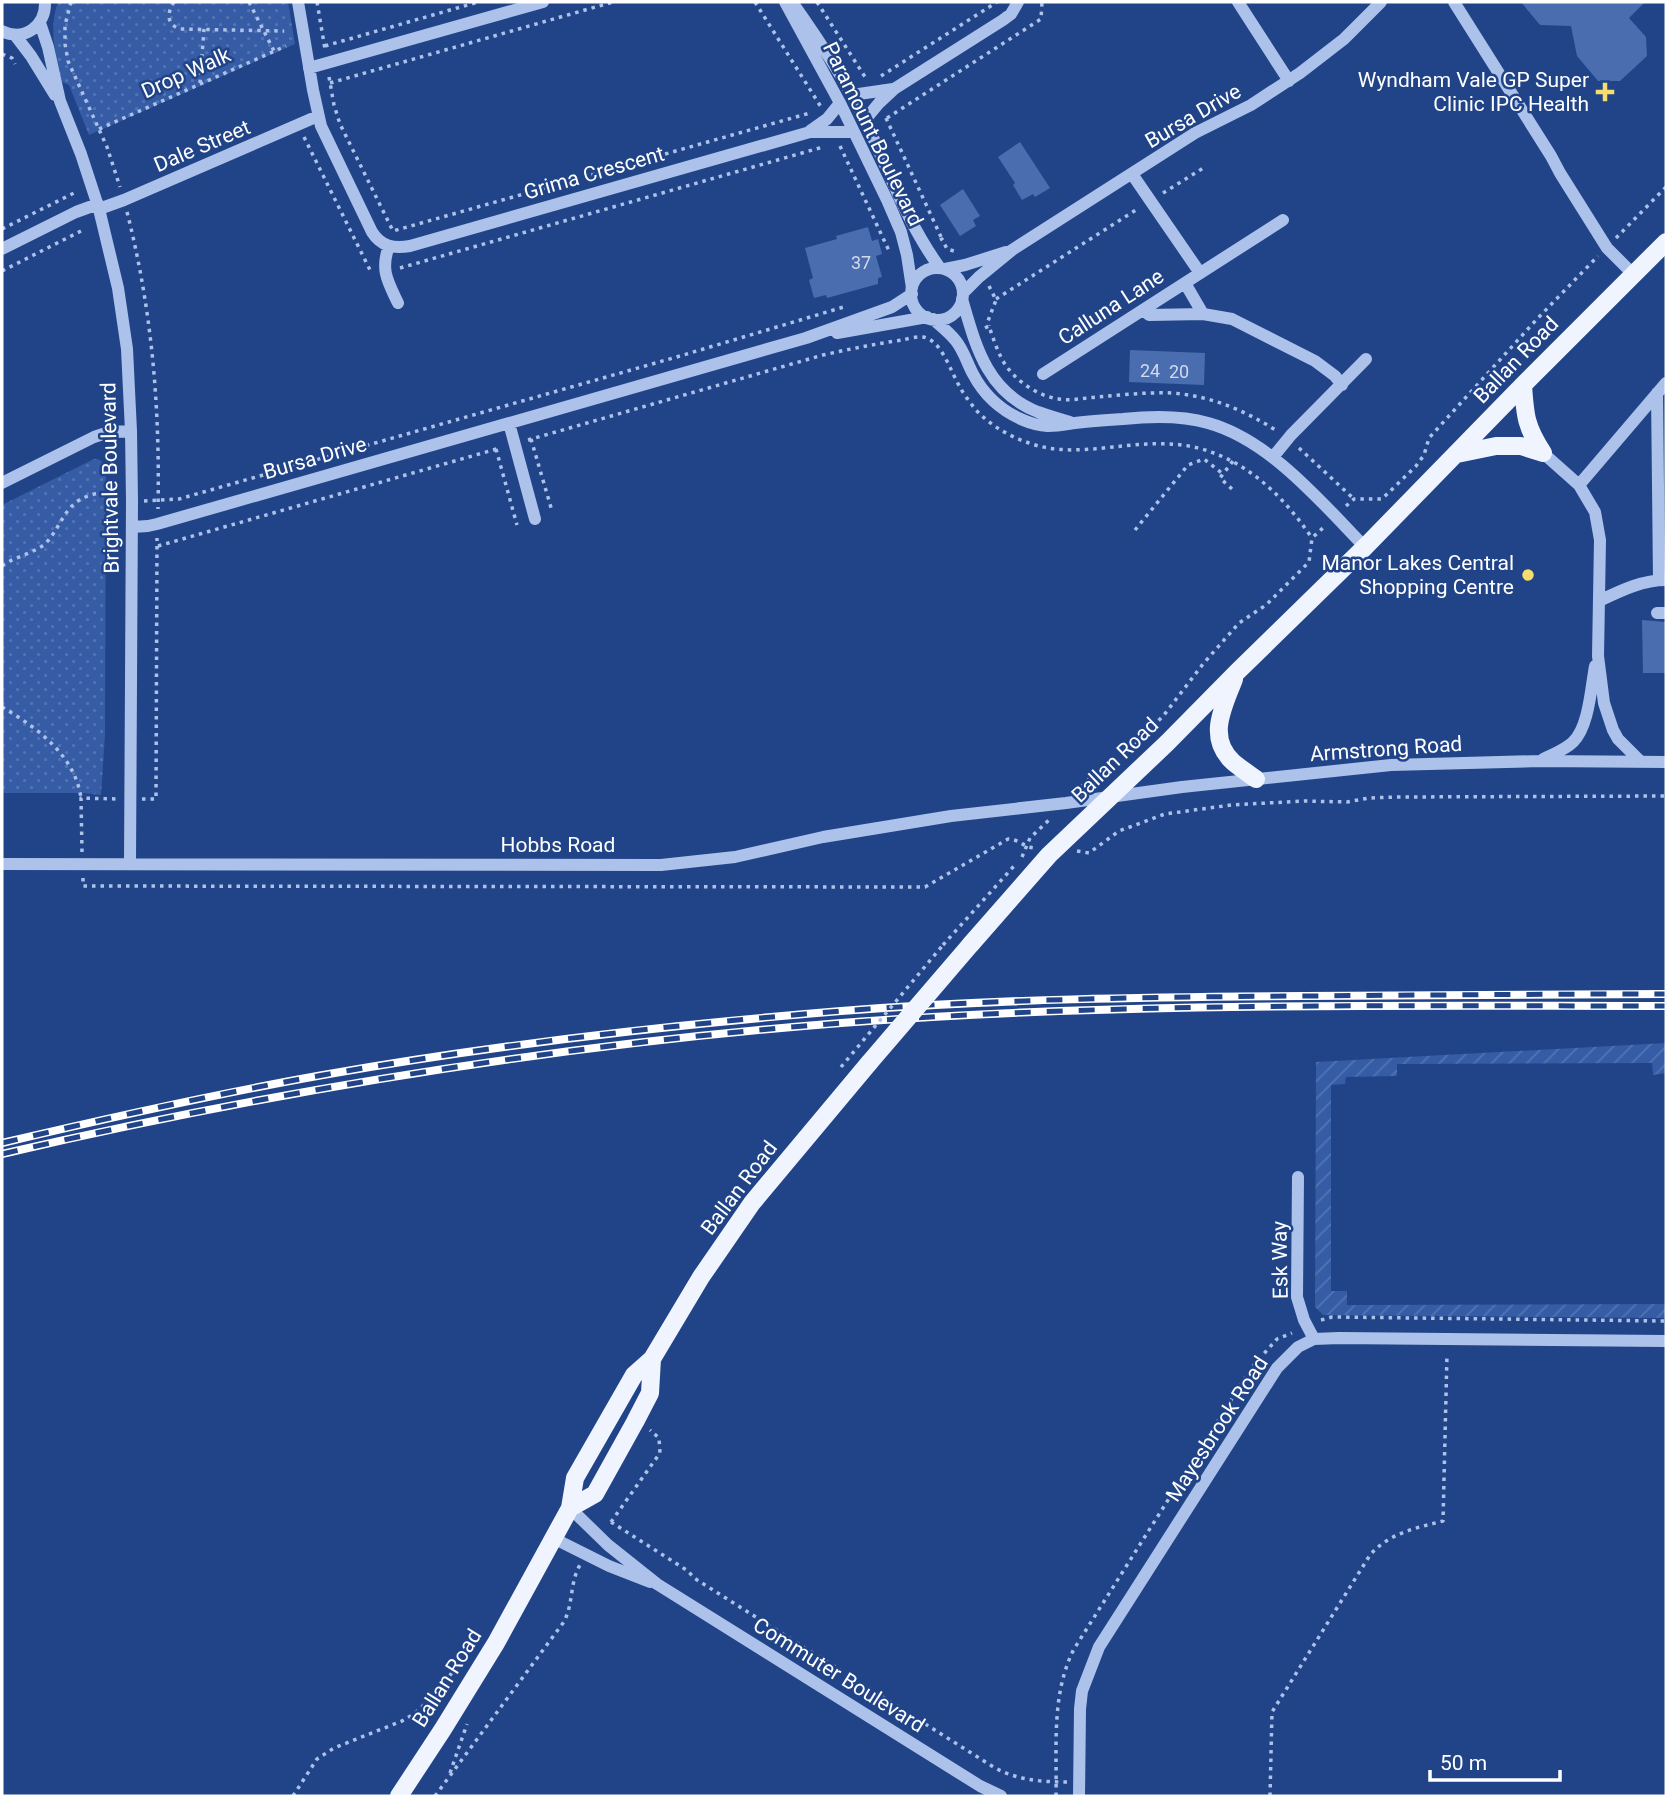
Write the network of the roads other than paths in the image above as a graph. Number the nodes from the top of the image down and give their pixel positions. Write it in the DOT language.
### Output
graph roads {
  1 [pos="46,2"];
  2 [pos="298,2"];
  3 [pos="542,2"];
  4 [pos="785,2"];
  5 [pos="792,2"];
  6 [pos="1018,2"];
  7 [pos="1238,2"];
  8 [pos="1381,2"];
  9 [pos="1454,2"];
  10 [pos="40,23"];
  11 [pos="8,33"];
  12 [pos="309,68"];
  13 [pos="1289,81"];
  14 [pos="894,89"];
  15 [pos="852,95"];
  16 [pos="60,101"];
  17 [pos="840,103"];
  18 [pos="318,116"];
  19 [pos="867,124"];
  20 [pos="810,132"];
  21 [pos="854,132"];
  22 [pos="1132,174"];
  23 [pos="99,206"];
  24 [pos="1283,220"];
  25 [pos="1666,242"];
  26 [pos="388,246"];
  27 [pos="2,249"];
  28 [pos="1012,250"];
  29 [pos="943,268"];
  30 [pos="1200,273"];
  31 [pos="1633,274"];
  32 [pos="1185,282"];
  33 [pos="912,291"];
  34 [pos="963,296"];
  35 [pos="398,303"];
  36 [pos="1143,310"];
  37 [pos="1203,314"];
  38 [pos="930,318"];
  39 [pos="806,338"];
  40 [pos="1366,359"];
  41 [pos="1043,374"];
  42 [pos="1342,385"];
  43 [pos="1523,385"];
  44 [pos="1662,388"];
  45 [pos="509,423"];
  46 [pos="1073,423"];
  47 [pos="131,431"];
  48 [pos="1542,453"];
  49 [pos="1457,454"];
  50 [pos="1273,457"];
  51 [pos="2,483"];
  52 [pos="1578,485"];
  53 [pos="535,519"];
  54 [pos="132,527"];
  55 [pos="1365,547"];
  56 [pos="1663,580"];
  57 [pos="1599,601"];
  58 [pos="1598,656"];
  59 [pos="1237,672"];
  60 [pos="1540,761"];
  61 [pos="1641,762"];
  62 [pos="1666,762"];
  63 [pos="1256,779"];
  64 [pos="1109,797"];
  65 [pos="130,863"];
  66 [pos="2,864"];
  67 [pos="1298,1177"];
  68 [pos="1311,1333"];
  69 [pos="1666,1341"];
  70 [pos="652,1359"];
  71 [pos="570,1508"];
  72 [pos="553,1538"];
  73 [pos="657,1584"];
  74 [pos="399,1796"];
  75 [pos="1001,1796"];
  76 [pos="1079,1796"];
  1 -- 10 [label="street"];
  2 -- 12 [label="street"];
  3 -- 12 [label="street"];
  4 -- 17 [label="street, Paramount Boulevard"];
  5 -- 15 [label="street, Paramount Boulevard"];
  6 -- 14 [label="street"];
  7 -- 13 [label="street"];
  8 -- 13 [label="street, Bursa Drive"];
  9 -- 31 [label="street"];
  10 -- 11 [label="street"];
  10 -- 16 [label="street, Brightvale Boulevard"];
  11 -- 16 [label="street, Brightvale Boulevard"];
  12 -- 18 [label="street"];
  13 -- 22 [label="street, Bursa Drive"];
  14 -- 15 [label="street"];
  14 -- 19 [label="street"];
  15 -- 19 [label="street, Paramount Boulevard"];
  16 -- 23 [label="street, Brightvale Boulevard"];
  17 -- 20 [label="street, Grima Crescent"];
  17 -- 21 [label="street, Paramount Boulevard"];
  18 -- 23 [label="street, Dale Street"];
  18 -- 26 [label="street"];
  19 -- 29 [label="street, Paramount Boulevard"];
  20 -- 21 [label="street, Grima Crescent"];
  20 -- 26 [label="street, Grima Crescent"];
  21 -- 33 [label="street, Paramount Boulevard"];
  22 -- 28 [label="street, Bursa Drive"];
  22 -- 30 [label="street"];
  23 -- 27 [label="street, Dale Street"];
  23 -- 47 [label="street, Brightvale Boulevard"];
  24 -- 30 [label="street, Calluna Lane"];
  25 -- 31 [label="main road, Ballan Road"];
  26 -- 35 [label="street"];
  28 -- 29 [label="street, Bursa Drive"];
  28 -- 34 [label="street, Bursa Drive"];
  29 -- 33 [label="street"];
  29 -- 34 [label="street"];
  30 -- 32 [label="street, Calluna Lane"];
  31 -- 43 [label="main road, Ballan Road"];
  32 -- 36 [label="street, Calluna Lane"];
  32 -- 37 [label="street"];
  33 -- 38 [label="street"];
  33 -- 39 [label="street, Bursa Drive"];
  34 -- 38 [label="street"];
  34 -- 46 [label="street"];
  36 -- 37 [label="street"];
  36 -- 41 [label="street, Calluna Lane"];
  37 -- 42 [label="street"];
  38 -- 39 [label="street, Bursa Drive"];
  38 -- 46 [label="street"];
  39 -- 45 [label="street, Bursa Drive"];
  40 -- 42 [label="street"];
  42 -- 50 [label="street"];
  43 -- 48 [label="main road"];
  43 -- 49 [label="main road, Ballan Road"];
  44 -- 52 [label="street"];
  44 -- 56 [label="street"];
  45 -- 53 [label="street"];
  45 -- 54 [label="street, Bursa Drive"];
  46 -- 50 [label="street"];
  47 -- 51 [label="street"];
  47 -- 54 [label="street, Brightvale Boulevard"];
  48 -- 49 [label="main road"];
  48 -- 52 [label="street"];
  49 -- 55 [label="main road, Ballan Road"];
  50 -- 55 [label="street"];
  52 -- 57 [label="street"];
  54 -- 65 [label="street, Brightvale Boulevard"];
  55 -- 59 [label="main road, Ballan Road"];
  56 -- 57 [label="street"];
  57 -- 58 [label="street"];
  58 -- 60 [label="street"];
  58 -- 61 [label="street"];
  59 -- 63 [label="main road"];
  59 -- 64 [label="main road, Ballan Road"];
  60 -- 61 [label="street, Armstrong Road"];
  60 -- 63 [label="street, Armstrong Road"];
  61 -- 62 [label="street, Armstrong Road"];
  63 -- 64 [label="street, Armstrong Road"];
  64 -- 65 [label="street, Hobbs Road"];
  64 -- 70 [label="main road, Ballan Road, bridge"];
  65 -- 66 [label="street, Hobbs Road"];
  67 -- 68 [label="street, Esk Way"];
  68 -- 69 [label="street"];
  68 -- 76 [label="street, Mayesbrook Road"];
  70 -- 71 [label="main road, Ballan Road"];
  70 -- 71 [label="main road, Ballan Road"];
  71 -- 72 [label="main road, Ballan Road"];
  71 -- 73 [label="street, Commuter Boulevard"];
  72 -- 73 [label="street, Commuter Boulevard"];
  72 -- 74 [label="main road, Ballan Road"];
  73 -- 75 [label="street, Commuter Boulevard"];
}
